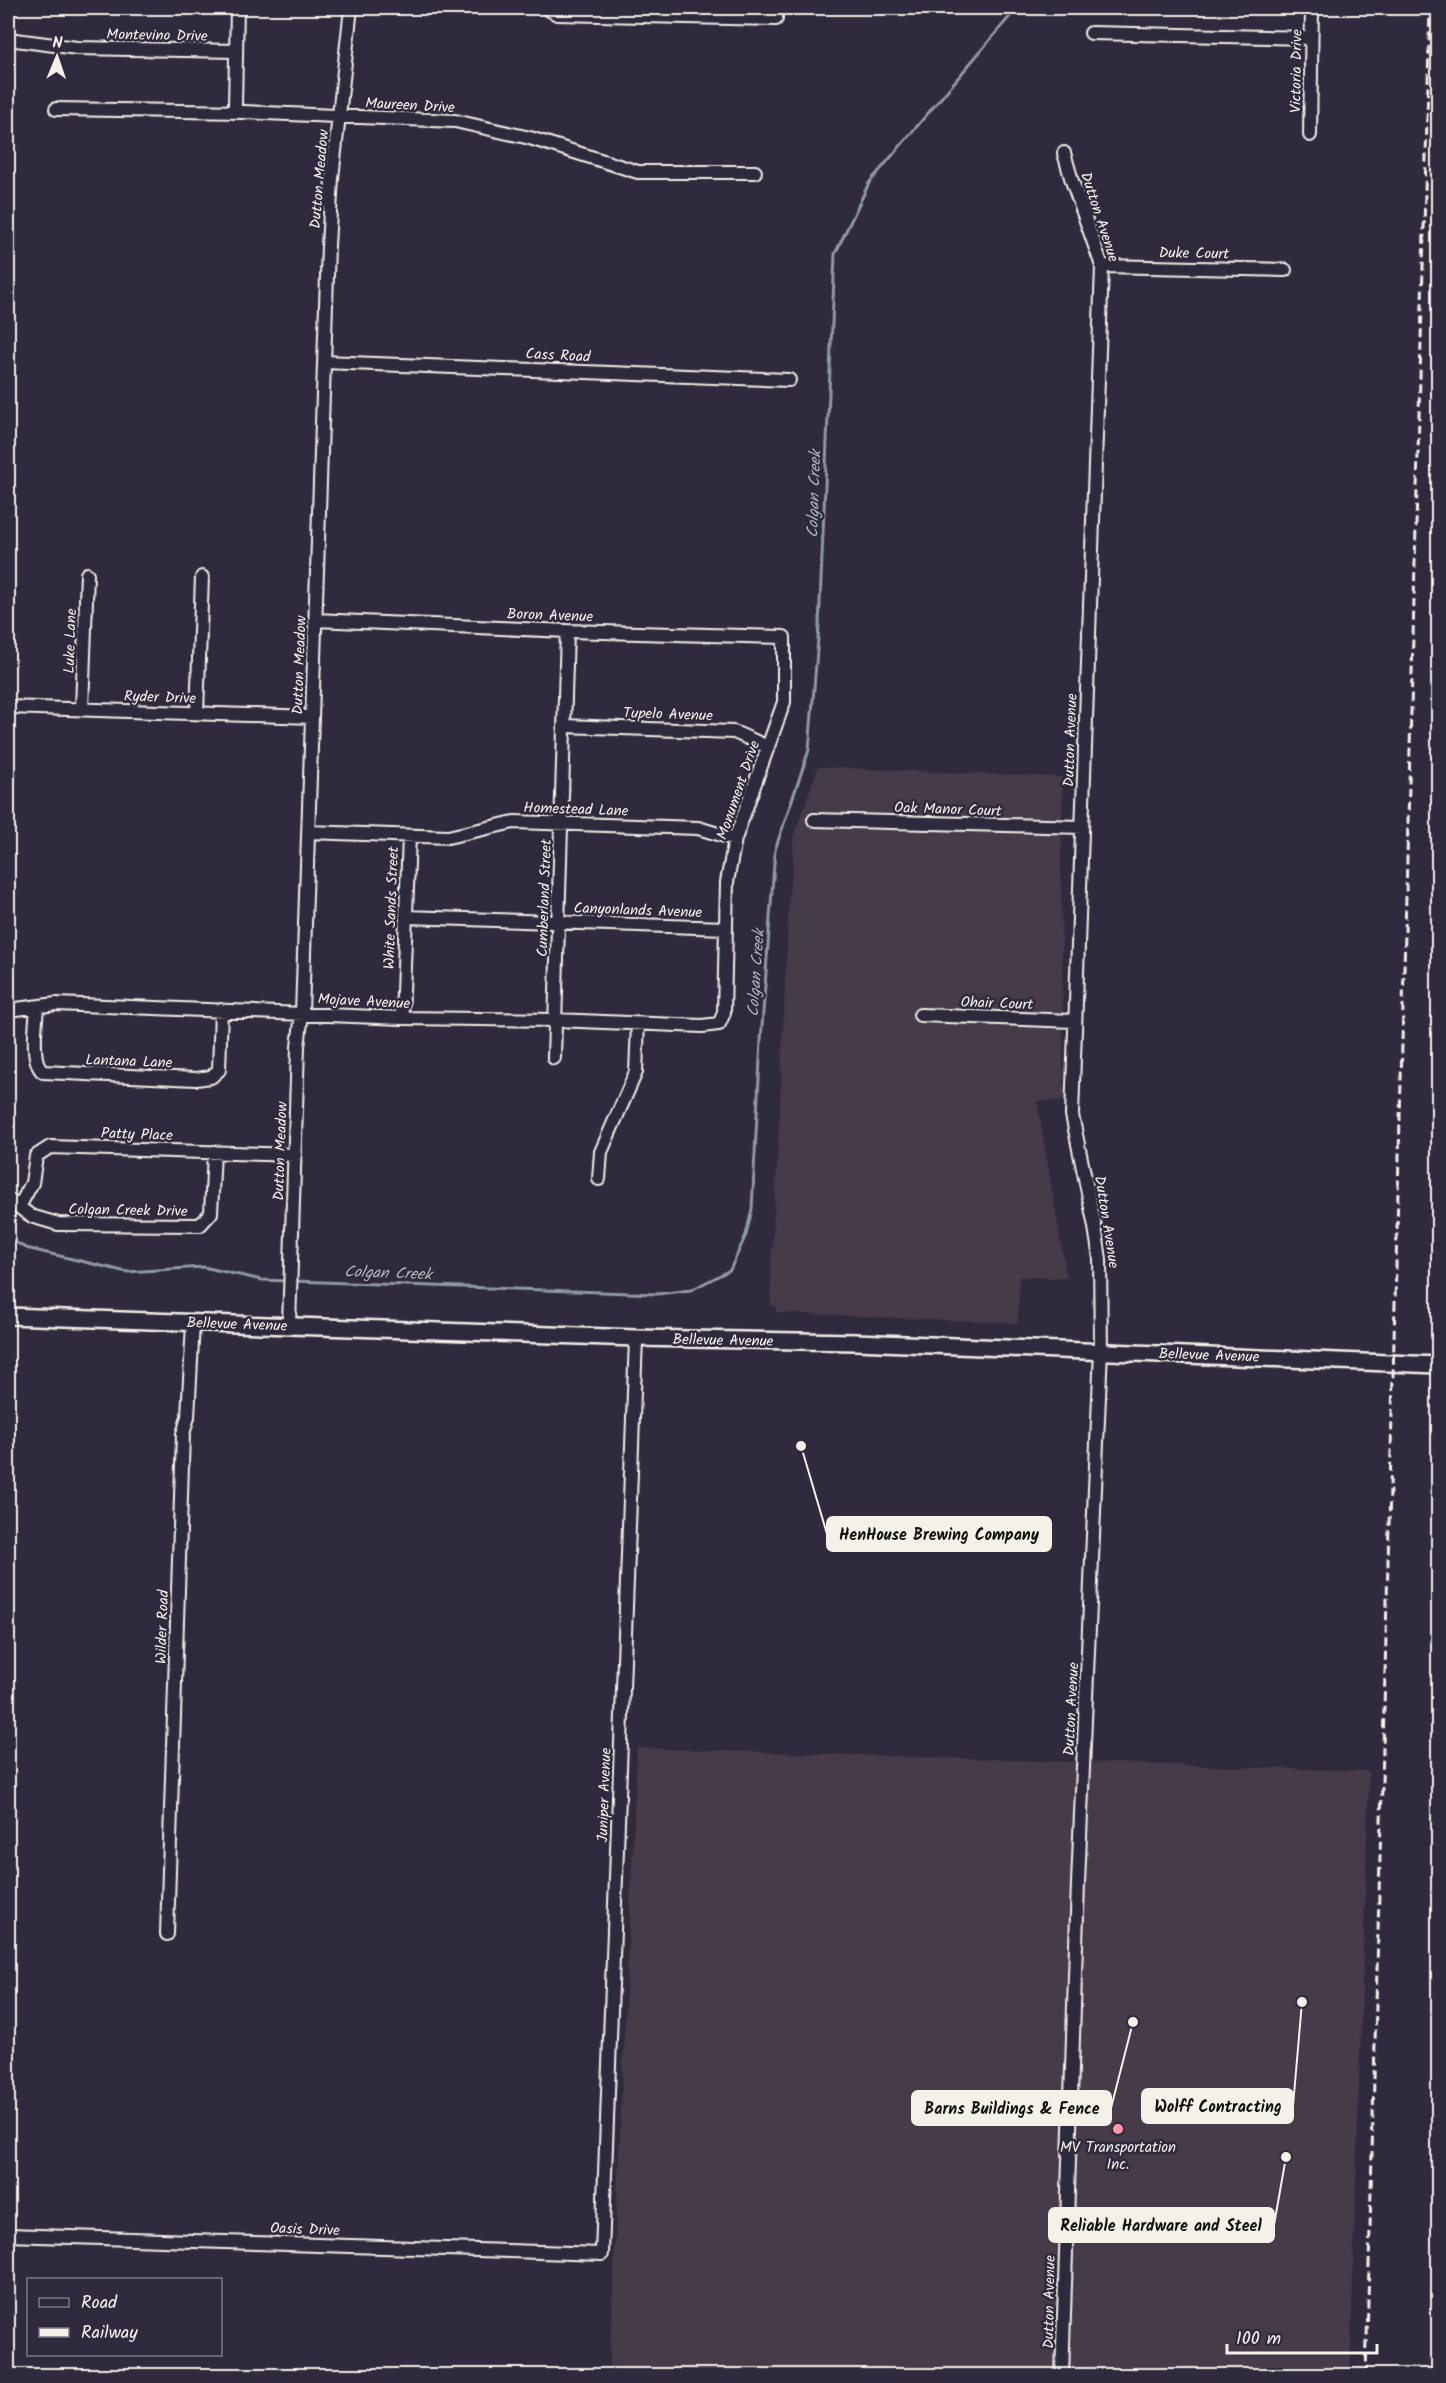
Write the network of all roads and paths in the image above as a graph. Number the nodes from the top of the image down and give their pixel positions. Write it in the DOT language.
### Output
graph roads {
  1 [pos="237,8"];
  2 [pos="351,8"];
  3 [pos="546,8"];
  4 [pos="1312,8"];
  5 [pos="558,11"];
  6 [pos="776,13"];
  7 [pos="1091,33"];
  8 [pos="1311,38"];
  9 [pos="8,39"];
  10 [pos="236,51"];
  11 [pos="235,105"];
  12 [pos="56,109"];
  13 [pos="340,117"];
  14 [pos="1310,135"];
  15 [pos="1064,153"];
  16 [pos="755,172"];
  17 [pos="1102,266"];
  18 [pos="1285,270"];
  19 [pos="324,362"];
  20 [pos="789,380"];
  21 [pos="87,574"];
  22 [pos="202,577"];
  23 [pos="315,620"];
  24 [pos="567,631"];
  25 [pos="784,637"];
  26 [pos="8,707"];
  27 [pos="82,709"];
  28 [pos="197,713"];
  29 [pos="312,717"];
  30 [pos="564,726"];
  31 [pos="768,747"];
  32 [pos="814,820"];
  33 [pos="561,824"];
  34 [pos="1082,827"];
  35 [pos="308,832"];
  36 [pos="409,836"];
  37 [pos="735,839"];
  38 [pos="406,917"];
  39 [pos="558,922"];
  40 [pos="725,928"];
  41 [pos="37,1007"];
  42 [pos="8,1010"];
  43 [pos="221,1010"];
  44 [pos="302,1013"];
  45 [pos="920,1015"];
  46 [pos="402,1018"];
  47 [pos="555,1020"];
  48 [pos="1074,1021"];
  49 [pos="638,1024"];
  50 [pos="719,1024"];
  51 [pos="554,1058"];
  52 [pos="214,1152"];
  53 [pos="295,1155"];
  54 [pos="599,1179"];
  55 [pos="8,1199"];
  56 [pos="19,1207"];
  57 [pos="8,1316"];
  58 [pos="193,1323"];
  59 [pos="289,1325"];
  60 [pos="636,1338"];
  61 [pos="1101,1350"];
  62 [pos="1438,1365"];
  63 [pos="167,1934"];
  64 [pos="8,2235"];
  65 [pos="602,2254"];
  66 [pos="1062,2376"];
  1 -- 10 [label="street"];
  2 -- 13 [label="street, Dutton Meadow"];
  3 -- 5 [label="street"];
  4 -- 8 [label="street, Victoria Drive"];
  5 -- 6 [label="street"];
  7 -- 8 [label="street"];
  8 -- 14 [label="street, Victoria Drive"];
  9 -- 10 [label="street, Montevino Drive"];
  10 -- 11 [label="street"];
  12 -- 13 [label="street, Maureen Drive"];
  13 -- 16 [label="street, Maureen Drive"];
  13 -- 19 [label="street, Dutton Meadow"];
  15 -- 17 [label="street, Dutton Avenue"];
  17 -- 18 [label="street, Duke Court"];
  17 -- 34 [label="street, Dutton Avenue"];
  19 -- 20 [label="street, Cass Road"];
  19 -- 23 [label="street, Dutton Meadow"];
  21 -- 27 [label="street, Luke Lane"];
  22 -- 28 [label="street"];
  23 -- 24 [label="street, Boron Avenue"];
  23 -- 29 [label="street, Dutton Meadow"];
  24 -- 25 [label="street, Boron Avenue"];
  24 -- 30 [label="street, Cumberland Street"];
  25 -- 31 [label="street, Monument Drive"];
  26 -- 27 [label="street, Ryder Drive"];
  27 -- 28 [label="street, Ryder Drive"];
  28 -- 29 [label="street, Ryder Drive"];
  29 -- 35 [label="street, Dutton Meadow"];
  30 -- 31 [label="street, Tupelo Avenue"];
  30 -- 33 [label="street, Cumberland Street"];
  31 -- 37 [label="street, Monument Drive"];
  32 -- 34 [label="street, Oak Manor Court"];
  33 -- 36 [label="street, Homestead Lane"];
  33 -- 37 [label="street, Homestead Lane"];
  33 -- 39 [label="street, Cumberland Street"];
  34 -- 48 [label="street, Dutton Avenue"];
  35 -- 36 [label="street, Homestead Lane"];
  35 -- 44 [label="street, Dutton Meadow"];
  36 -- 38 [label="street, White Sands Street"];
  37 -- 40 [label="street, Monument Drive"];
  38 -- 39 [label="street, Canyonlands Avenue"];
  38 -- 46 [label="street, White Sands Street"];
  39 -- 40 [label="street, Canyonlands Avenue"];
  39 -- 47 [label="street, Cumberland Street"];
  40 -- 50 [label="street, Monument Drive"];
  41 -- 42 [label="street, Mojave Avenue"];
  41 -- 43 [label="street, Mojave Avenue"];
  41 -- 43 [label="street, Lantana Lane"];
  43 -- 44 [label="street, Mojave Avenue"];
  44 -- 46 [label="street, Mojave Avenue"];
  44 -- 53 [label="street, Dutton Meadow"];
  45 -- 48 [label="street, Ohair Court"];
  46 -- 47 [label="street, Mojave Avenue"];
  47 -- 49 [label="street, Mojave Avenue"];
  47 -- 51 [label="street, Cumberland Street"];
  48 -- 61 [label="street, Dutton Avenue"];
  49 -- 50 [label="street, Mojave Avenue"];
  49 -- 54 [label="street"];
  52 -- 53 [label="street, Patty Place"];
  52 -- 56 [label="street, Patty Place"];
  52 -- 56 [label="street, Colgan Creek Drive"];
  53 -- 59 [label="street, Dutton Meadow"];
  55 -- 56 [label="street"];
  57 -- 58 [label="street, Bellevue Avenue"];
  58 -- 59 [label="street, Bellevue Avenue"];
  58 -- 63 [label="street, Wilder Road"];
  59 -- 60 [label="street, Bellevue Avenue"];
  60 -- 61 [label="street, Bellevue Avenue"];
  60 -- 65 [label="street, Juniper Avenue"];
  61 -- 62 [label="street, Bellevue Avenue"];
  61 -- 66 [label="street, Dutton Avenue"];
  64 -- 65 [label="street, Oasis Drive"];
}
